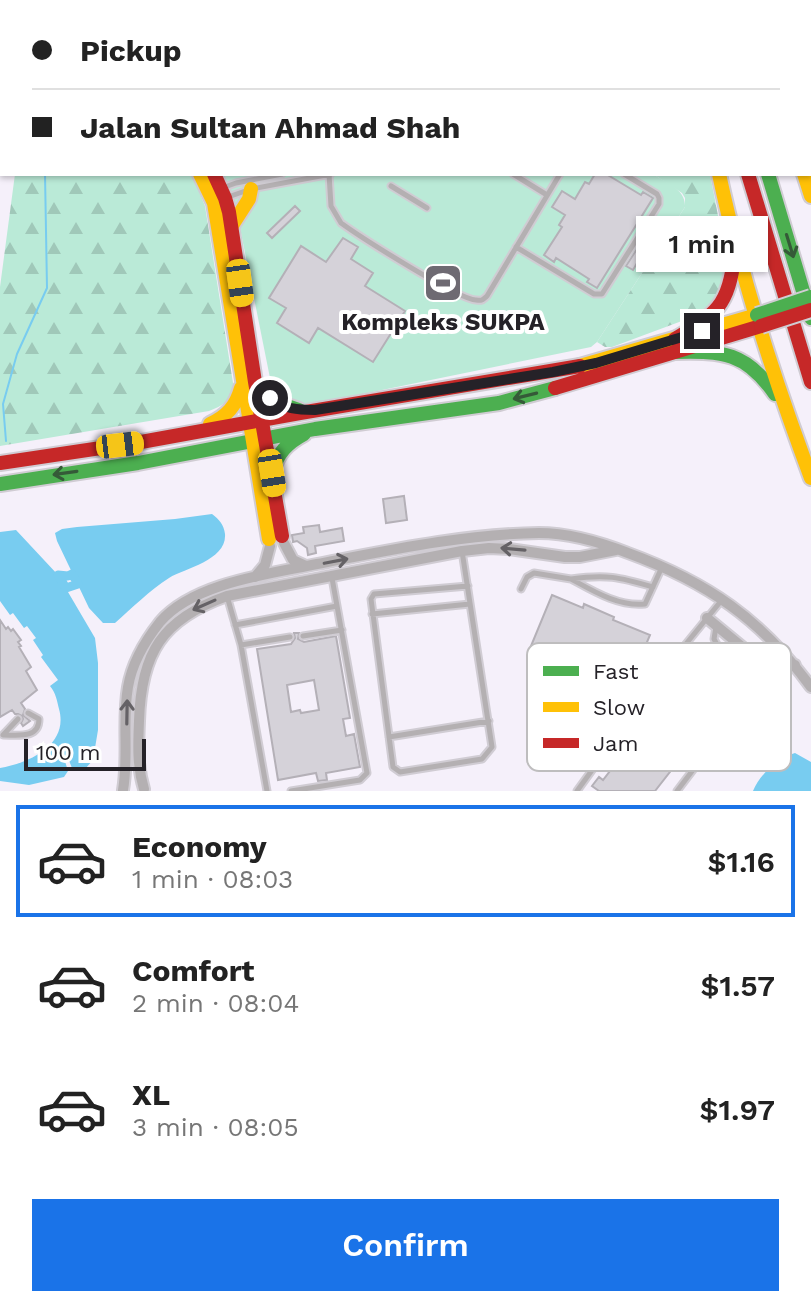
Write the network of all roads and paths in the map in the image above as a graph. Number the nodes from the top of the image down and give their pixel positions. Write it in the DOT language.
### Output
graph roads {
  1 [pos="202,176"];
  2 [pos="214,176"];
  3 [pos="272,176"];
  4 [pos="319,176"];
  5 [pos="330,176"];
  6 [pos="516,176"];
  7 [pos="559,176"];
  8 [pos="627,176"];
  9 [pos="719,176"];
  10 [pos="749,176"];
  11 [pos="769,176"];
  12 [pos="805,176"];
  13 [pos="391,186"];
  14 [pos="251,189"];
  15 [pos="217,195"];
  16 [pos="547,195"];
  17 [pos="811,196"];
  18 [pos="427,208"];
  19 [pos="231,227"];
  20 [pos="732,235"];
  21 [pos="516,247"];
  22 [pos="811,297"];
  23 [pos="811,310"];
  24 [pos="811,318"];
  25 [pos="759,320"];
  26 [pos="675,346"];
  27 [pos="252,369"];
  28 [pos="811,382"];
  29 [pos="243,384"];
  30 [pos="315,410"];
  31 [pos="788,417"];
  32 [pos="256,421"];
  33 [pos="315,429"];
  34 [pos="191,432"];
  35 [pos="259,438"];
  36 [pos="198,451"];
  37 [pos="0,463"];
  38 [pos="265,473"];
  39 [pos="811,478"];
  40 [pos="0,484"];
  41 [pos="567,536"];
  42 [pos="276,541"];
  43 [pos="618,549"];
  44 [pos="462,551"];
  45 [pos="565,557"];
  46 [pos="307,566"];
  47 [pos="662,566"];
  48 [pos="598,576"];
  49 [pos="253,578"];
  50 [pos="571,579"];
  51 [pos="333,581"];
  52 [pos="468,586"];
  53 [pos="653,587"];
  54 [pos="521,589"];
  55 [pos="595,592"];
  56 [pos="227,596"];
  57 [pos="722,599"];
  58 [pos="470,604"];
  59 [pos="337,606"];
  60 [pos="372,614"];
  61 [pos="712,622"];
  62 [pos="235,625"];
  63 [pos="342,630"];
  64 [pos="303,636"];
  65 [pos="290,637"];
  66 [pos="694,643"];
  67 [pos="716,643"];
  68 [pos="737,643"];
  69 [pos="774,643"];
  70 [pos="241,645"];
  71 [pos="791,661"];
  72 [pos="791,665"];
  73 [pos="795,665"];
  74 [pos="811,687"];
  75 [pos="28,713"];
  76 [pos="18,719"];
  77 [pos="489,721"];
  78 [pos="1,736"];
  79 [pos="389,737"];
  80 [pos="592,771"];
  81 [pos="691,771"];
  82 [pos="320,789"];
  83 [pos="122,790"];
  84 [pos="145,790"];
  85 [pos="267,791"];
  86 [pos="291,791"];
  87 [pos="577,791"];
  88 [pos="677,791"];
  1 -- 15 [label="main road"];
  2 -- 15 [label="main road"];
  3 -- 15 [label="lane"];
  4 -- 14 [label="lane"];
  5 -- 21 [label="lane"];
  6 -- 16 [label="lane"];
  7 -- 16 [label="lane"];
  8 -- 21 [label="lane"];
  9 -- 20 [label="main road"];
  10 -- 28 [label="main road"];
  11 -- 24 [label="main road, one-way"];
  12 -- 17 [label="main road"];
  13 -- 18 [label="lane"];
  14 -- 15 [label="lane"];
  14 -- 19 [label="main road"];
  15 -- 19 [label="main road"];
  15 -- 29 [label="main road"];
  16 -- 21 [label="lane"];
  19 -- 27 [label="main road"];
  20 -- 25 [label="main road"];
  20 -- 26 [label="main road"];
  22 -- 25 [label="main road, bridge"];
  23 -- 25 [label="main road, bridge"];
  25 -- 26 [label="main road"];
  25 -- 31 [label="main road"];
  26 -- 30 [label="main road"];
  26 -- 31 [label="main road"];
  26 -- 33 [label="main road, one-way"];
  27 -- 30 [label="main road"];
  27 -- 32 [label="main road"];
  29 -- 32 [label="main road"];
  29 -- 34 [label="main road"];
  30 -- 32 [label="main road"];
  31 -- 39 [label="main road"];
  32 -- 34 [label="main road"];
  32 -- 35 [label="main road"];
  33 -- 35 [label="main road"];
  33 -- 38 [label="main road"];
  34 -- 37 [label="main road"];
  35 -- 36 [label="main road"];
  35 -- 38 [label="main road"];
  36 -- 38 [label="main road"];
  36 -- 40 [label="main road, one-way"];
  38 -- 42 [label="main road"];
  41 -- 43 [label="street"];
  41 -- 45 [label="street"];
  46 -- 41 [label="street, one-way"];
  42 -- 46 [label="street"];
  42 -- 49 [label="street"];
  43 -- 45 [label="street"];
  43 -- 47 [label="street"];
  45 -- 44 [label="street, one-way"];
  44 -- 51 [label="street"];
  44 -- 52 [label="lane"];
  46 -- 49 [label="street"];
  47 -- 53 [label="lane"];
  47 -- 57 [label="street"];
  48 -- 50 [label="lane"];
  48 -- 53 [label="lane"];
  48 -- 55 [label="lane"];
  83 -- 49 [label="street, one-way"];
  50 -- 54 [label="lane"];
  50 -- 55 [label="lane"];
  51 -- 56 [label="street"];
  51 -- 59 [label="lane"];
  52 -- 58 [label="lane"];
  52 -- 60 [label="lane"];
  53 -- 55 [label="lane"];
  56 -- 62 [label="lane"];
  56 -- 84 [label="street, one-way"];
  57 -- 61 [label="lane"];
  57 -- 69 [label="street"];
  58 -- 60 [label="lane"];
  58 -- 77 [label="lane"];
  59 -- 62 [label="lane"];
  59 -- 63 [label="lane"];
  60 -- 79 [label="lane"];
  61 -- 66 [label="lane"];
  61 -- 67 [label="lane"];
  61 -- 68 [label="street"];
  62 -- 70 [label="lane"];
  63 -- 64 [label="lane"];
  63 -- 82 [label="lane"];
  65 -- 70 [label="lane"];
  70 -- 85 [label="lane"];
  71 -- 73 [label="street"];
  72 -- 73 [label="street"];
  73 -- 74 [label="street"];
  75 -- 78 [label="lane"];
  76 -- 78 [label="lane"];
  77 -- 79 [label="lane"];
  77 -- 79 [label="lane"];
  80 -- 87 [label="lane"];
  81 -- 88 [label="lane"];
  82 -- 86 [label="lane"];
  83 -- 84 [label="street"];
}
